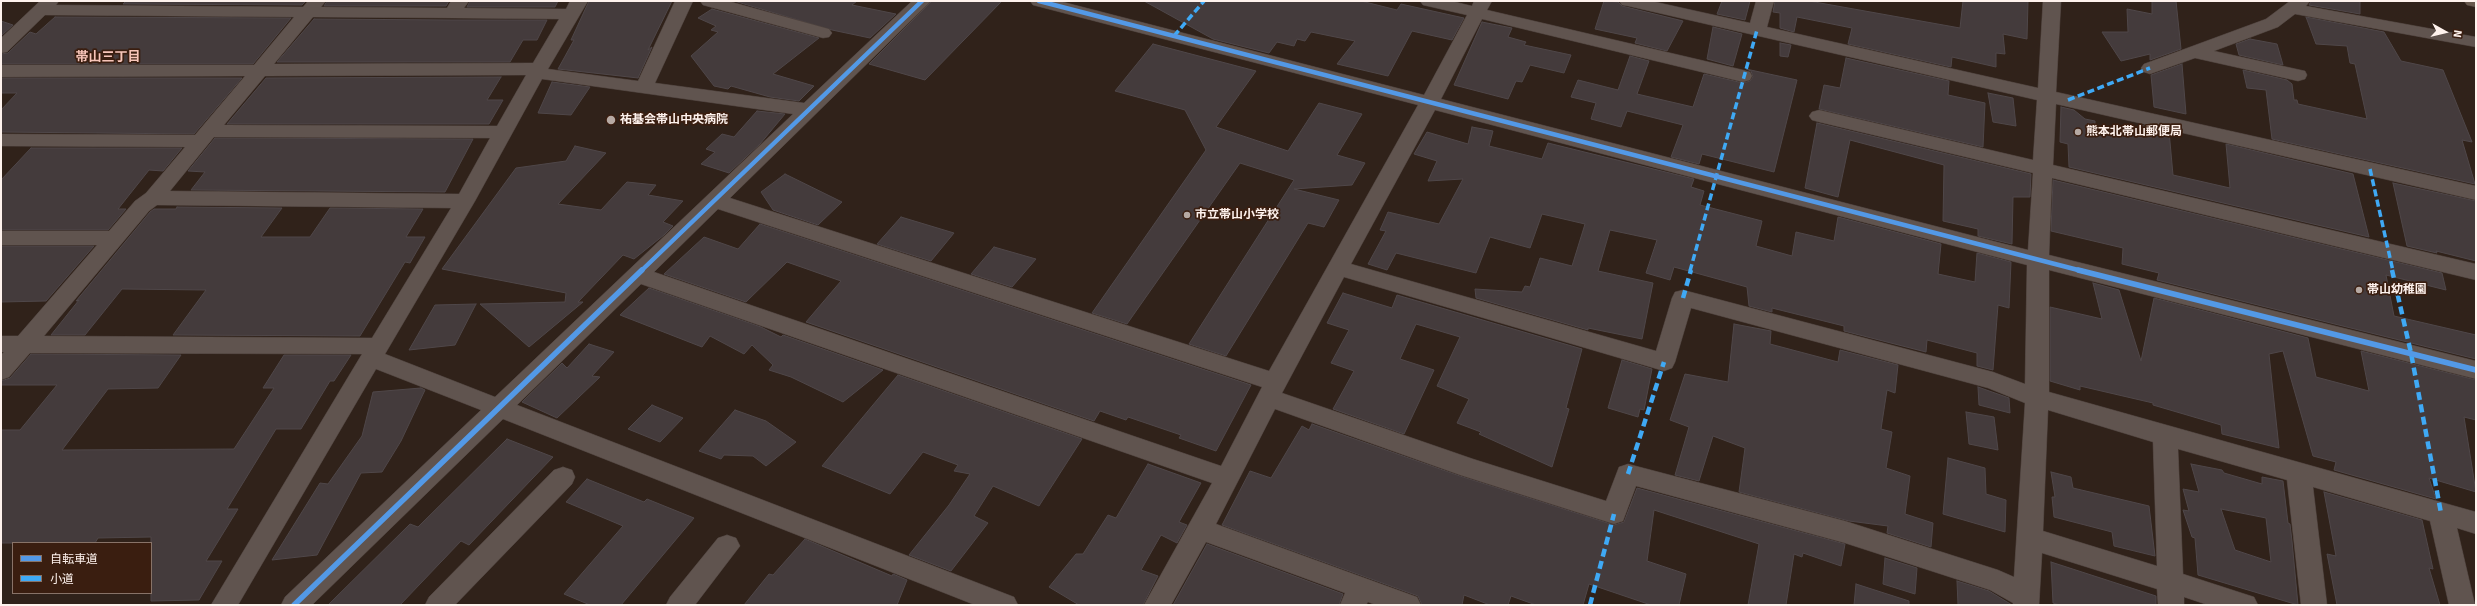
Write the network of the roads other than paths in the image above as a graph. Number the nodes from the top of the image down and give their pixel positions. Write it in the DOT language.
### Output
graph roads {
  1 [pos="684,1"];
  2 [pos="708,1"];
  3 [pos="922,1"];
  4 [pos="1039,1"];
  5 [pos="1429,1"];
  6 [pos="1628,1"];
  7 [pos="1764,1"];
  8 [pos="2052,1"];
  9 [pos="2473,1"];
  10 [pos="2476,2"];
  11 [pos="45,5"];
  12 [pos="2296,5"];
  13 [pos="312,6"];
  14 [pos="456,7"];
  15 [pos="1479,7"];
  16 [pos="575,8"];
  17 [pos="1757,30"];
  18 [pos="824,33"];
  19 [pos="2476,42"];
  20 [pos="1,48"];
  21 [pos="2195,52"];
  22 [pos="2150,68"];
  23 [pos="262,70"];
  24 [pos="1,71"];
  25 [pos="537,71"];
  26 [pos="2298,75"];
  27 [pos="1743,76"];
  28 [pos="644,88"];
  29 [pos="2048,96"];
  30 [pos="1429,103"];
  31 [pos="809,110"];
  32 [pos="1819,116"];
  33 [pos="504,132"];
  34 [pos="206,136"];
  35 [pos="1,140"];
  36 [pos="2043,168"];
  37 [pos="2476,193"];
  38 [pos="154,198"];
  39 [pos="713,200"];
  40 [pos="465,201"];
  41 [pos="1,238"];
  42 [pos="114,238"];
  43 [pos="2038,260"];
  44 [pos="1339,268"];
  45 [pos="2476,272"];
  46 [pos="636,274"];
  47 [pos="1,344"];
  48 [pos="23,344"];
  49 [pos="374,352"];
  50 [pos="2476,370"];
  51 [pos="1,371"];
  52 [pos="1272,390"];
  53 [pos="2037,398"];
  54 [pos="499,407"];
  55 [pos="2165,436"];
  56 [pos="2299,473"];
  57 [pos="563,477"];
  58 [pos="1226,478"];
  59 [pos="2441,514"];
  60 [pos="2476,523"];
  61 [pos="1200,530"];
  62 [pos="2029,538"];
  63 [pos="727,546"];
  64 [pos="2171,594"];
  65 [pos="1357,596"];
  66 [pos="2026,601"];
  67 [pos="224,605"];
  68 [pos="294,605"];
  69 [pos="438,605"];
  70 [pos="679,605"];
  71 [pos="1005,605"];
  72 [pos="1157,605"];
  73 [pos="1408,605"];
  74 [pos="2245,605"];
  75 [pos="2314,605"];
  76 [pos="2462,605"];
  1 -- 28 [label="street"];
  2 -- 18 [label="street"];
  3 -- 31 [label="street"];
  4 -- 30 [label="street"];
  5 -- 15 [label="street"];
  6 -- 17 [label="street"];
  7 -- 17 [label="street"];
  8 -- 29 [label="street"];
  9 -- 10 [label="highway"];
  11 -- 13 [label="street"];
  11 -- 20 [label="street"];
  12 -- 19 [label="street"];
  12 -- 21 [label="street"];
  13 -- 14 [label="street"];
  13 -- 23 [label="street"];
  14 -- 16 [label="street"];
  15 -- 27 [label="street"];
  15 -- 30 [label="street"];
  16 -- 25 [label="street"];
  17 -- 29 [label="street"];
  21 -- 22 [label="street"];
  21 -- 26 [label="street"];
  23 -- 24 [label="street"];
  23 -- 25 [label="street"];
  23 -- 34 [label="street"];
  25 -- 28 [label="street"];
  25 -- 33 [label="street"];
  28 -- 31 [label="street"];
  29 -- 36 [label="street"];
  29 -- 37 [label="street"];
  30 -- 43 [label="street"];
  30 -- 44 [label="street"];
  31 -- 39 [label="street"];
  32 -- 36 [label="street"];
  33 -- 34 [label="street"];
  33 -- 40 [label="street"];
  34 -- 35 [label="street"];
  34 -- 38 [label="street"];
  36 -- 43 [label="street"];
  36 -- 45 [label="street"];
  38 -- 40 [label="street"];
  38 -- 42 [label="street"];
  39 -- 46 [label="street"];
  39 -- 52 [label="street"];
  40 -- 49 [label="street"];
  41 -- 42 [label="street"];
  42 -- 48 [label="street"];
  43 -- 50 [label="street"];
  43 -- 53 [label="street"];
  44 -- 52 [label="street"];
  44 -- 53 [label="street"];
  46 -- 54 [label="street"];
  46 -- 58 [label="street"];
  47 -- 48 [label="street"];
  48 -- 49 [label="street"];
  48 -- 51 [label="street"];
  49 -- 54 [label="street"];
  49 -- 67 [label="street"];
  52 -- 58 [label="street"];
  52 -- 66 [label="street"];
  53 -- 55 [label="street"];
  53 -- 62 [label="street"];
  54 -- 68 [label="street"];
  54 -- 71 [label="street"];
  55 -- 56 [label="street"];
  55 -- 64 [label="street"];
  56 -- 59 [label="street"];
  56 -- 75 [label="street"];
  57 -- 69 [label="street"];
  58 -- 61 [label="street"];
  59 -- 60 [label="street"];
  59 -- 76 [label="street"];
  61 -- 65 [label="street"];
  61 -- 72 [label="street"];
  62 -- 64 [label="street"];
  62 -- 66 [label="street"];
  63 -- 70 [label="street"];
  64 -- 74 [label="street"];
  65 -- 73 [label="street"];
}
